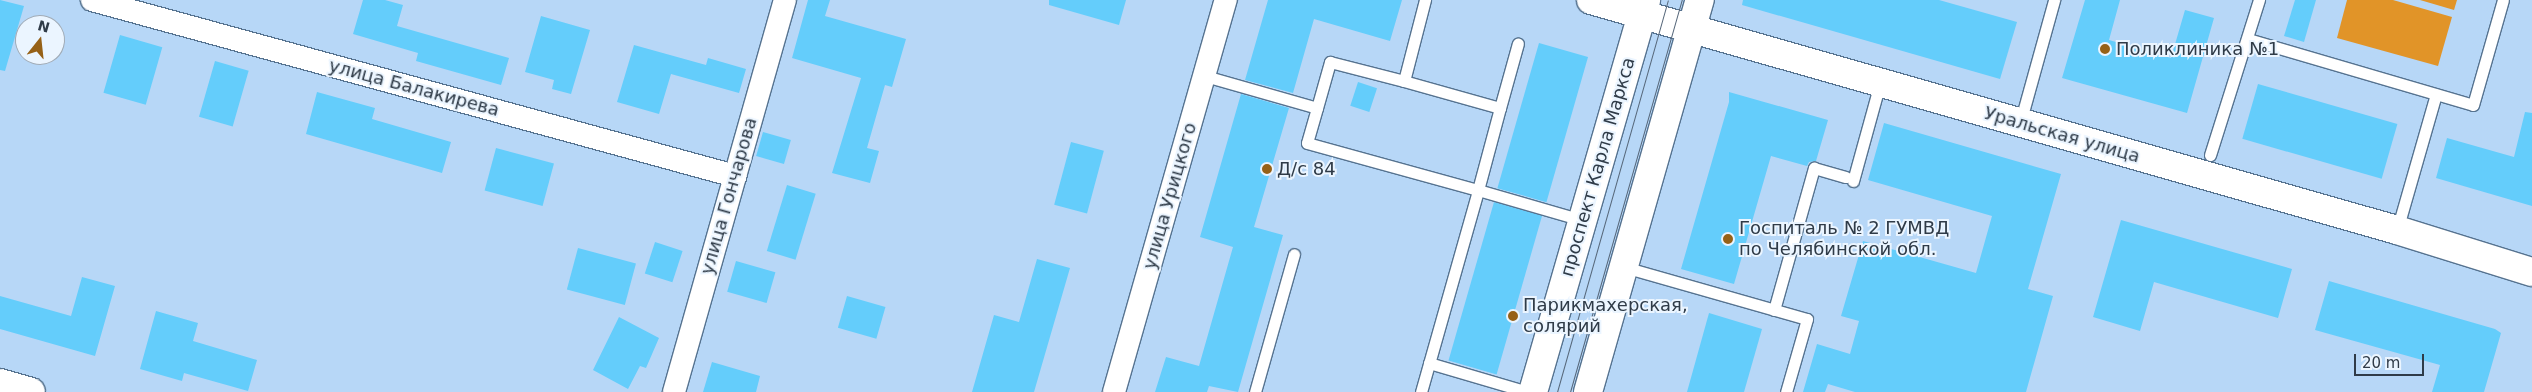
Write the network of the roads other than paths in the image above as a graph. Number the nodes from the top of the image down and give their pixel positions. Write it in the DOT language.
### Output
graph roads {
  1 [pos="92,0"];
  2 [pos="785,0"];
  3 [pos="1226,0"];
  4 [pos="1425,0"];
  5 [pos="1591,0"];
  6 [pos="1700,0"];
  7 [pos="2054,0"];
  8 [pos="2259,0"];
  9 [pos="2503,0"];
  10 [pos="1644,7"];
  11 [pos="1692,28"];
  12 [pos="2248,39"];
  13 [pos="1518,43"];
  14 [pos="1204,76"];
  15 [pos="1404,81"];
  16 [pos="1880,83"];
  17 [pos="2436,94"];
  18 [pos="1317,108"];
  19 [pos="1500,108"];
  20 [pos="2020,123"];
  21 [pos="2210,155"];
  22 [pos="735,176"];
  23 [pos="1478,190"];
  24 [pos="1582,220"];
  25 [pos="2397,230"];
  26 [pos="1294,254"];
  27 [pos="1624,267"];
  28 [pos="2532,272"];
  29 [pos="1774,310"];
  30 [pos="1429,363"];
  31 [pos="0,383"];
  32 [pos="31,392"];
  33 [pos="674,392"];
  34 [pos="1114,392"];
  35 [pos="1255,392"];
  36 [pos="1421,392"];
  37 [pos="1528,392"];
  38 [pos="1533,392"];
  39 [pos="1588,392"];
  40 [pos="1786,392"];
  1 -- 22 [label="street, улица Балакирева"];
  2 -- 22 [label="street, улица Гончарова"];
  3 -- 14 [label="street, улица Урицкого"];
  4 -- 15 [label="lane"];
  5 -- 10 [label="street, Уральская улица"];
  6 -- 11 [label="street"];
  7 -- 20 [label="lane"];
  8 -- 12 [label="lane"];
  9 -- 17 [label="lane"];
  10 -- 11 [label="street, Уральская улица"];
  10 -- 24 [label="street, проспект Карла Маркса"];
  11 -- 16 [label="street, Уральская улица"];
  11 -- 27 [label="street"];
  12 -- 17 [label="lane"];
  12 -- 21 [label="lane"];
  13 -- 19 [label="lane"];
  14 -- 18 [label="lane"];
  14 -- 34 [label="street, улица Урицкого"];
  15 -- 18 [label="lane"];
  15 -- 19 [label="lane"];
  16 -- 20 [label="street, Уральская улица"];
  16 -- 29 [label="lane"];
  17 -- 25 [label="lane"];
  18 -- 23 [label="lane"];
  19 -- 23 [label="lane"];
  20 -- 25 [label="street, Уральская улица"];
  22 -- 33 [label="street, улица Гончарова"];
  23 -- 24 [label="lane"];
  23 -- 30 [label="lane"];
  24 -- 38 [label="street, проспект Карла Маркса"];
  25 -- 28 [label="street, Уральская улица"];
  26 -- 35 [label="lane"];
  27 -- 29 [label="lane"];
  27 -- 39 [label="street"];
  29 -- 40 [label="lane"];
  30 -- 36 [label="lane"];
  30 -- 37 [label="lane"];
  31 -- 32 [label="street"];
}
